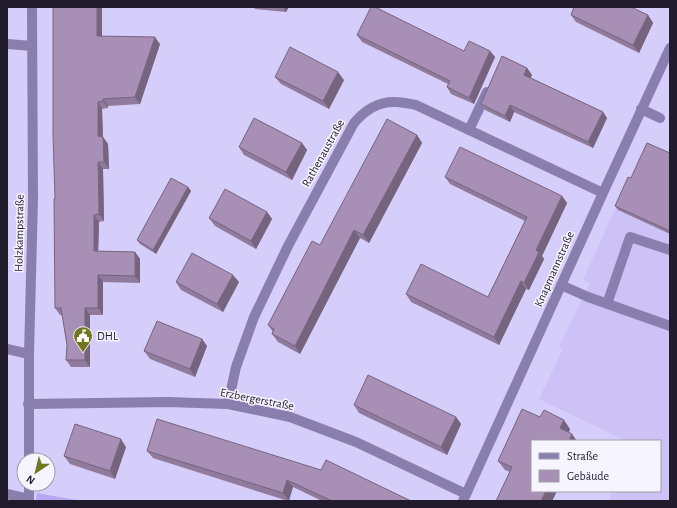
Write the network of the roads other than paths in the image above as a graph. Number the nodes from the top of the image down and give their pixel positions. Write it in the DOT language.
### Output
graph roads {
  1 [pos="32,7"];
  2 [pos="7,44"];
  3 [pos="32,46"];
  4 [pos="670,48"];
  5 [pos="491,82"];
  6 [pos="641,109"];
  7 [pos="660,118"];
  8 [pos="469,130"];
  9 [pos="603,193"];
  10 [pos="670,250"];
  11 [pos="561,285"];
  12 [pos="607,304"];
  13 [pos="670,326"];
  14 [pos="7,349"];
  15 [pos="29,354"];
  16 [pos="28,404"];
  17 [pos="228,404"];
  18 [pos="29,452"];
  19 [pos="7,494"];
  20 [pos="464,498"];
  21 [pos="29,500"];
  1 -- 3 [label="street, Holzkampstraße"];
  2 -- 3 [label="street"];
  3 -- 15 [label="street, Holzkampstraße"];
  4 -- 6 [label="street, Knapmannstraße"];
  5 -- 8 [label="street"];
  6 -- 7 [label="street"];
  6 -- 9 [label="street, Knapmannstraße"];
  8 -- 9 [label="street, Rathenaustraße"];
  8 -- 17 [label="street, Rathenaustraße"];
  9 -- 11 [label="street, Knapmannstraße"];
  10 -- 12 [label="street"];
  11 -- 12 [label="street"];
  11 -- 20 [label="street, Knapmannstraße"];
  12 -- 13 [label="street"];
  14 -- 15 [label="street"];
  15 -- 16 [label="street, Holzkampstraße"];
  16 -- 17 [label="street, Erzbergerstraße"];
  16 -- 18 [label="street, Holzkampstraße"];
  17 -- 20 [label="street, Erzbergerstraße"];
  19 -- 21 [label="street"];
}
